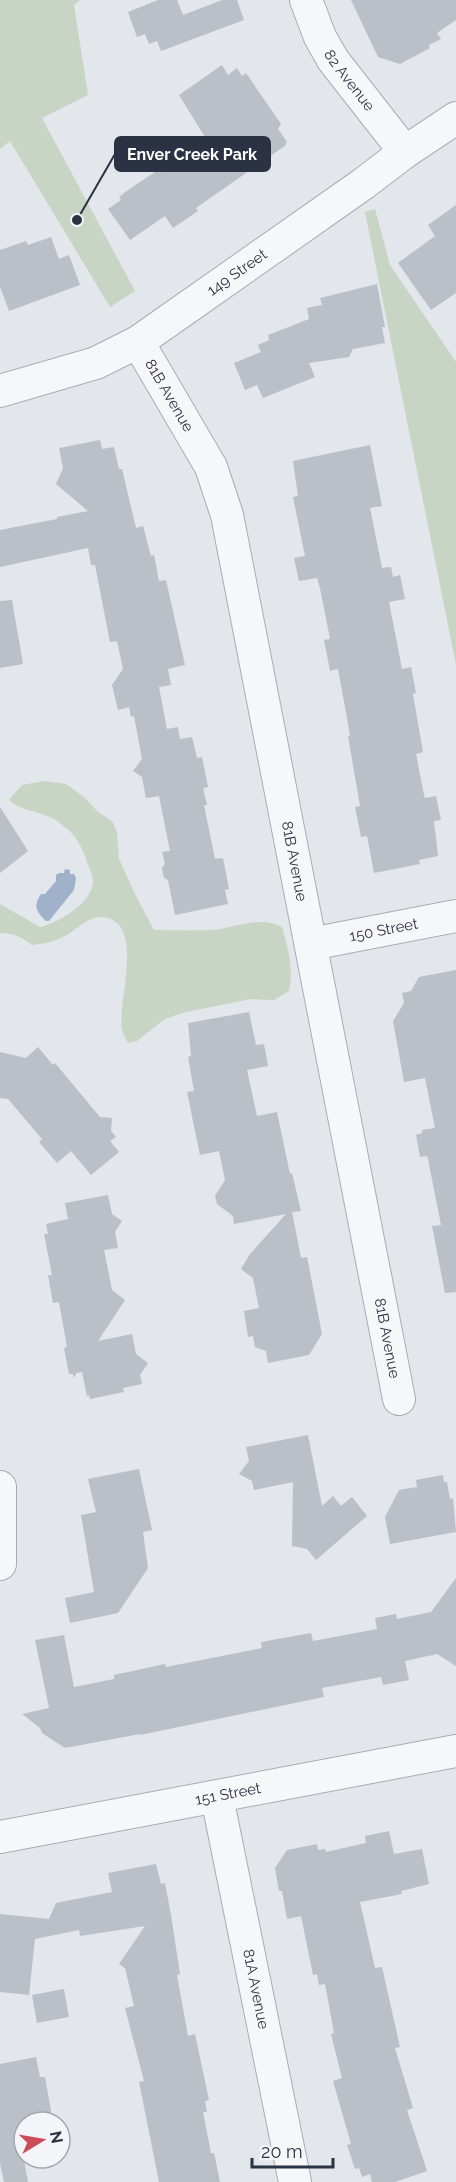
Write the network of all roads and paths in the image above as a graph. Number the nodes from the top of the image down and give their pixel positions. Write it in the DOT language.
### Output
graph roads {
  1 [pos="306,0"];
  2 [pos="456,118"];
  3 [pos="405,152"];
  4 [pos="138,342"];
  5 [pos="0,392"];
  6 [pos="456,916"];
  7 [pos="311,944"];
  8 [pos="399,1399"];
  9 [pos="0,1487"];
  10 [pos="0,1564"];
  11 [pos="456,1751"];
  12 [pos="217,1797"];
  13 [pos="0,1837"];
  14 [pos="295,2182"];
  1 -- 3 [label="street, 82 Avenue"];
  2 -- 3 [label="street, 149 Street"];
  3 -- 4 [label="street, 149 Street"];
  4 -- 5 [label="street, 149 Street"];
  4 -- 7 [label="street, 81B Avenue"];
  6 -- 7 [label="street, 150 Street"];
  7 -- 8 [label="street, 81B Avenue"];
  9 -- 10 [label="street"];
  11 -- 12 [label="street, 151 Street"];
  12 -- 13 [label="street, 151 Street"];
  12 -- 14 [label="street, 81A Avenue"];
}
